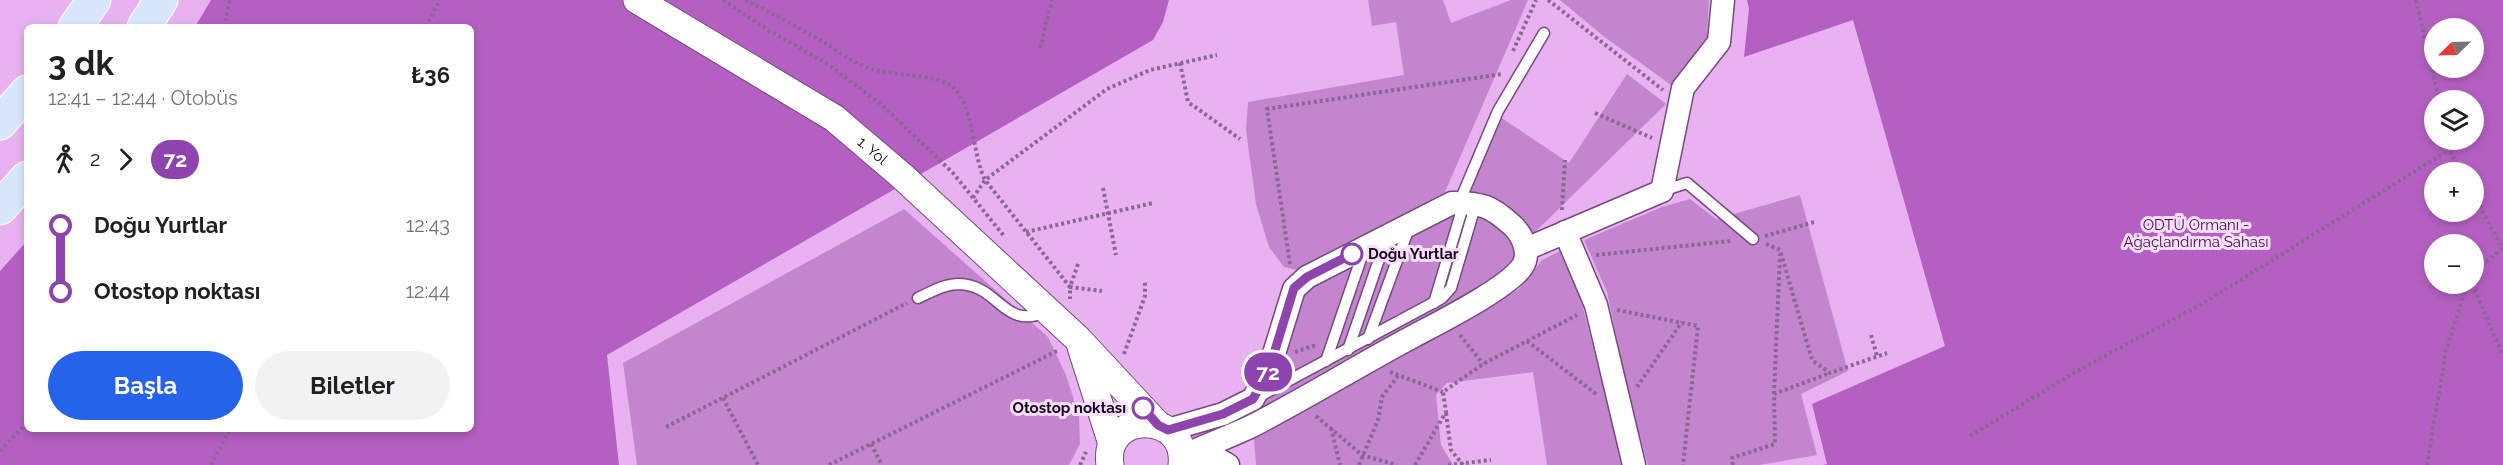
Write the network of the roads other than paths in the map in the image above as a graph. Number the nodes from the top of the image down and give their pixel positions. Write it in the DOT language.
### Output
graph roads {
  1 [pos="94,0"];
  2 [pos="161,0"];
  3 [pos="637,0"];
  4 [pos="1723,0"];
  5 [pos="77,24"];
  6 [pos="146,24"];
  7 [pos="1544,33"];
  8 [pos="24,95"];
  9 [pos="0,123"];
  10 [pos="24,181"];
  11 [pos="1662,191"];
  12 [pos="1466,203"];
  13 [pos="0,208"];
  14 [pos="1410,225"];
  15 [pos="1563,233"];
  16 [pos="1387,236"];
  17 [pos="1753,239"];
  18 [pos="1365,247"];
  19 [pos="1526,249"];
  20 [pos="918,298"];
  21 [pos="1059,310"];
  22 [pos="1440,311"];
  23 [pos="1368,339"];
  24 [pos="1079,340"];
  25 [pos="1357,356"];
  26 [pos="1326,361"];
  27 [pos="1253,399"];
  28 [pos="1163,428"];
  29 [pos="1111,454"];
  30 [pos="1182,460"];
  31 [pos="1228,465"];
  32 [pos="1634,465"];
  1 -- 5 [label="main road"];
  2 -- 6 [label="main road"];
  3 -- 21 [label="street, 1. Yol"];
  4 -- 11 [label="street"];
  7 -- 12 [label="lane"];
  8 -- 9 [label="main road"];
  10 -- 13 [label="main road"];
  11 -- 15 [label="street"];
  11 -- 17 [label="lane"];
  12 -- 14 [label="street"];
  12 -- 19 [label="street"];
  12 -- 22 [label="lane"];
  14 -- 16 [label="street"];
  14 -- 23 [label="lane"];
  15 -- 19 [label="street"];
  15 -- 32 [label="street"];
  16 -- 18 [label="street"];
  16 -- 25 [label="lane"];
  18 -- 26 [label="lane"];
  18 -- 27 [label="street"];
  19 -- 22 [label="street"];
  20 -- 21 [label="lane"];
  21 -- 24 [label="street, 1. Yol"];
  22 -- 23 [label="lane"];
  22 -- 25 [label="street"];
  23 -- 25 [label="lane"];
  24 -- 28 [label="street, 1. Yol"];
  24 -- 29 [label="street"];
  25 -- 26 [label="lane"];
  25 -- 30 [label="street"];
  26 -- 27 [label="lane"];
  27 -- 28 [label="street"];
  28 -- 29 [label="street"];
  28 -- 30 [label="street, 1. Yol"];
  30 -- 31 [label="street"];
}
